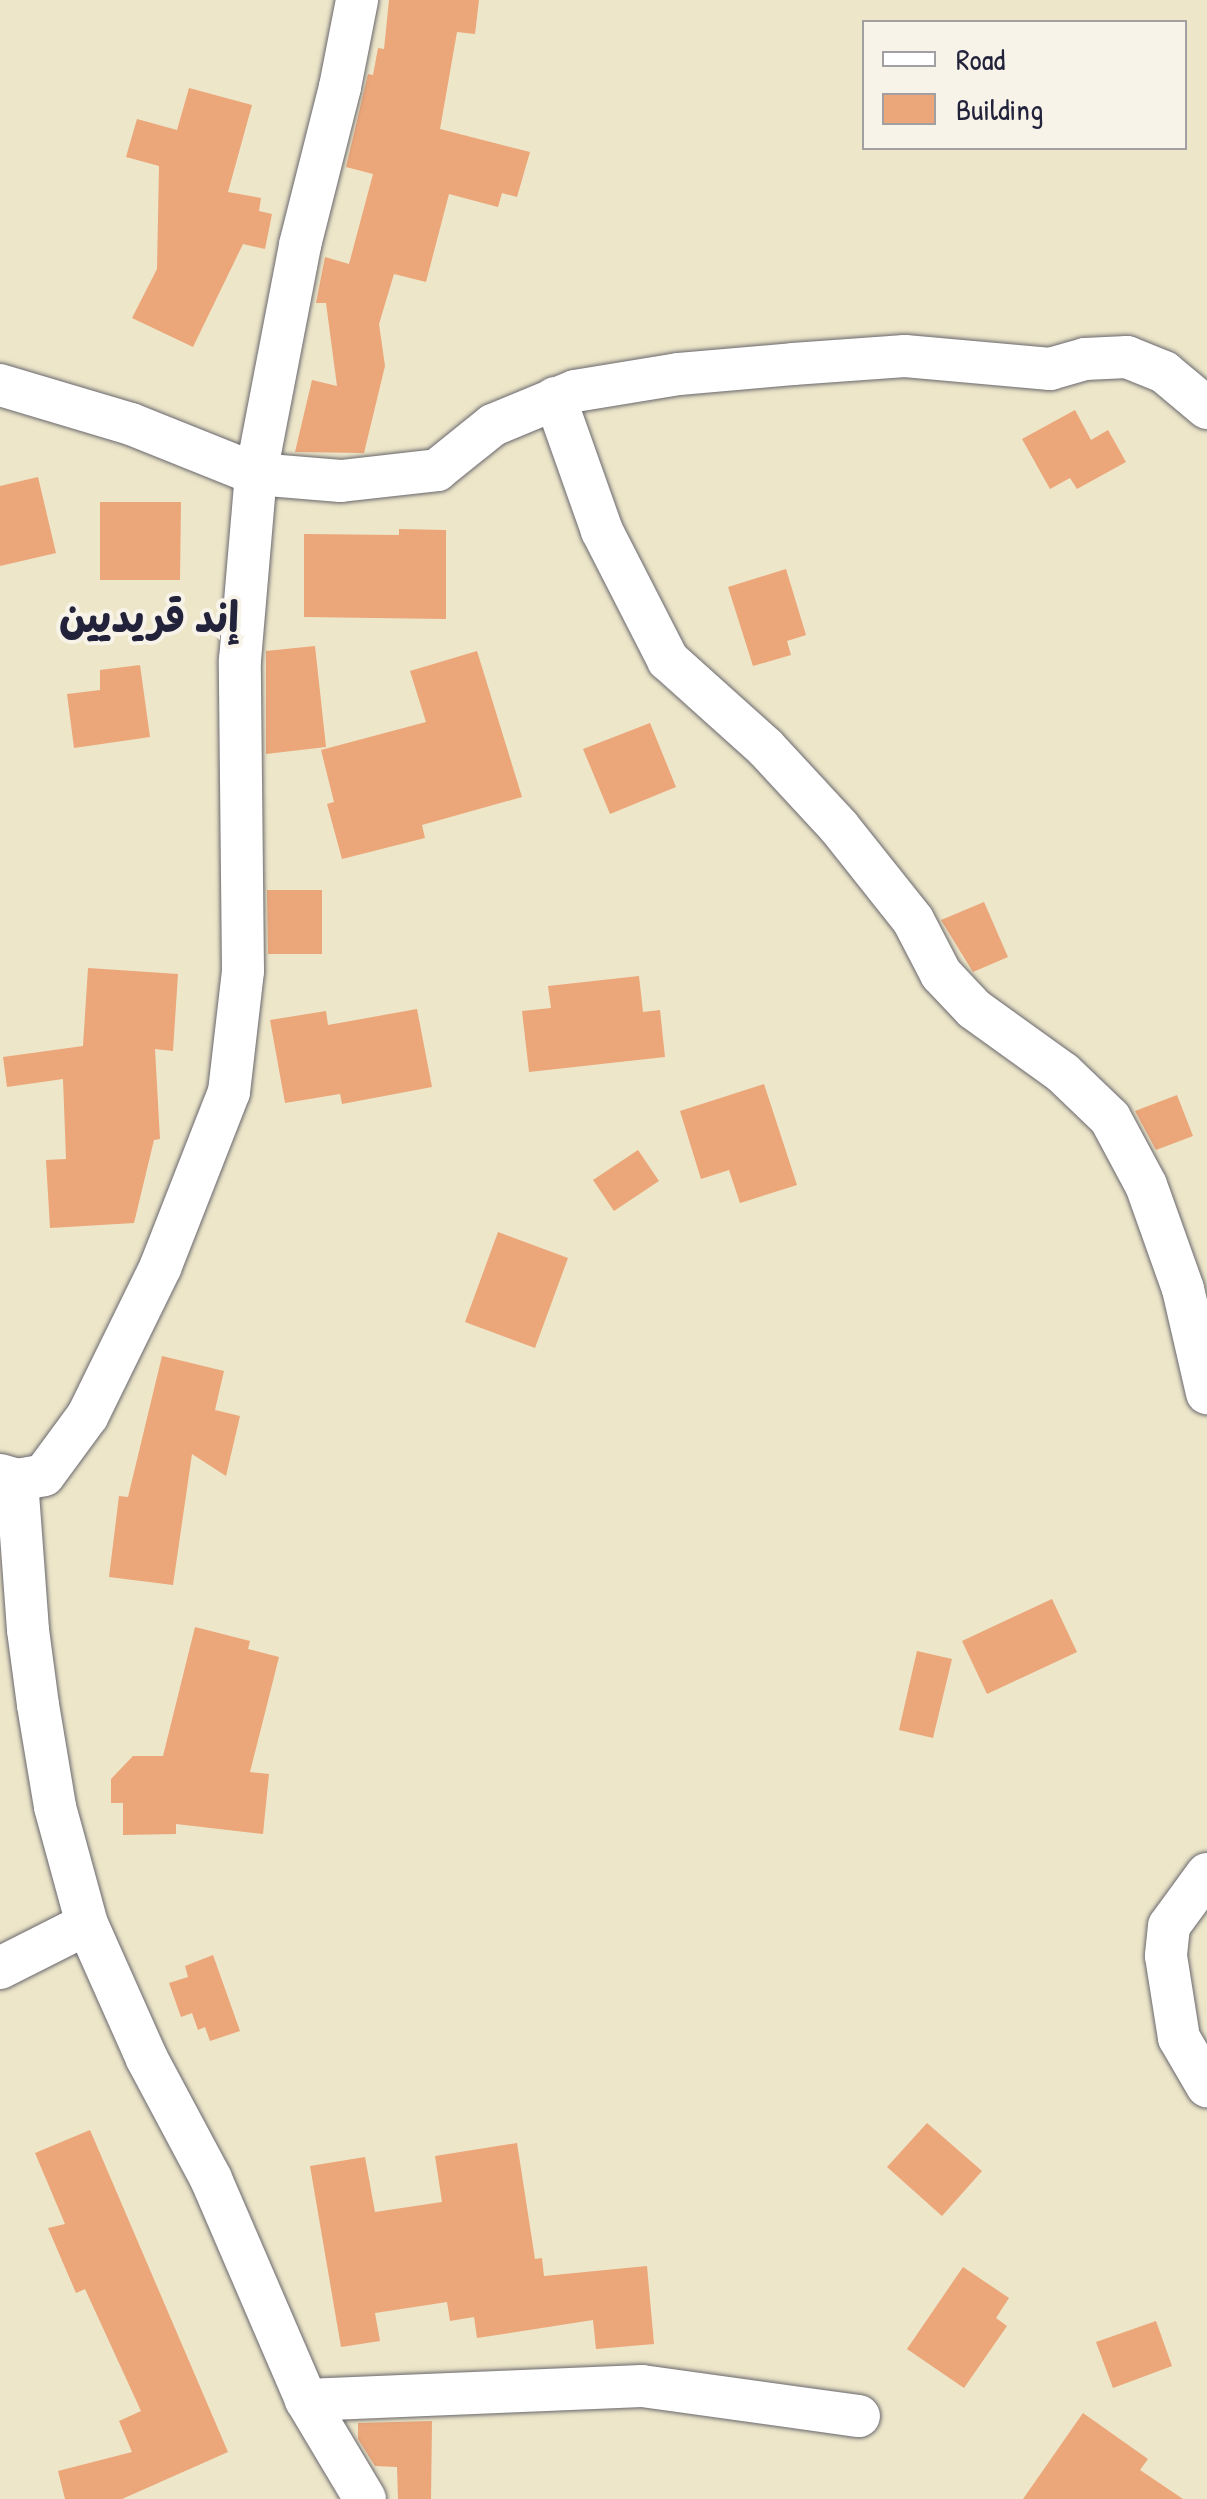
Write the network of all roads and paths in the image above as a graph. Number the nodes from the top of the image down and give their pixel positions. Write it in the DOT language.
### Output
graph roads {
  1 [pos="356,0"];
  2 [pos="0,385"];
  3 [pos="555,398"];
  4 [pos="1207,408"];
  5 [pos="256,474"];
  6 [pos="1207,1394"];
  7 [pos="9,1478"];
  8 [pos="1207,1874"];
  9 [pos="87,1924"];
  10 [pos="0,1968"];
  11 [pos="1207,2086"];
  12 [pos="306,2400"];
  13 [pos="859,2416"];
  14 [pos="366,2499"];
  1 -- 5 [label="street"];
  2 -- 5 [label="street"];
  3 -- 4 [label="street"];
  3 -- 5 [label="street"];
  3 -- 6 [label="street"];
  5 -- 7 [label="street"];
  7 -- 9 [label="street"];
  8 -- 11 [label="street"];
  9 -- 10 [label="street"];
  9 -- 12 [label="street"];
  12 -- 13 [label="street"];
  12 -- 14 [label="street"];
}
